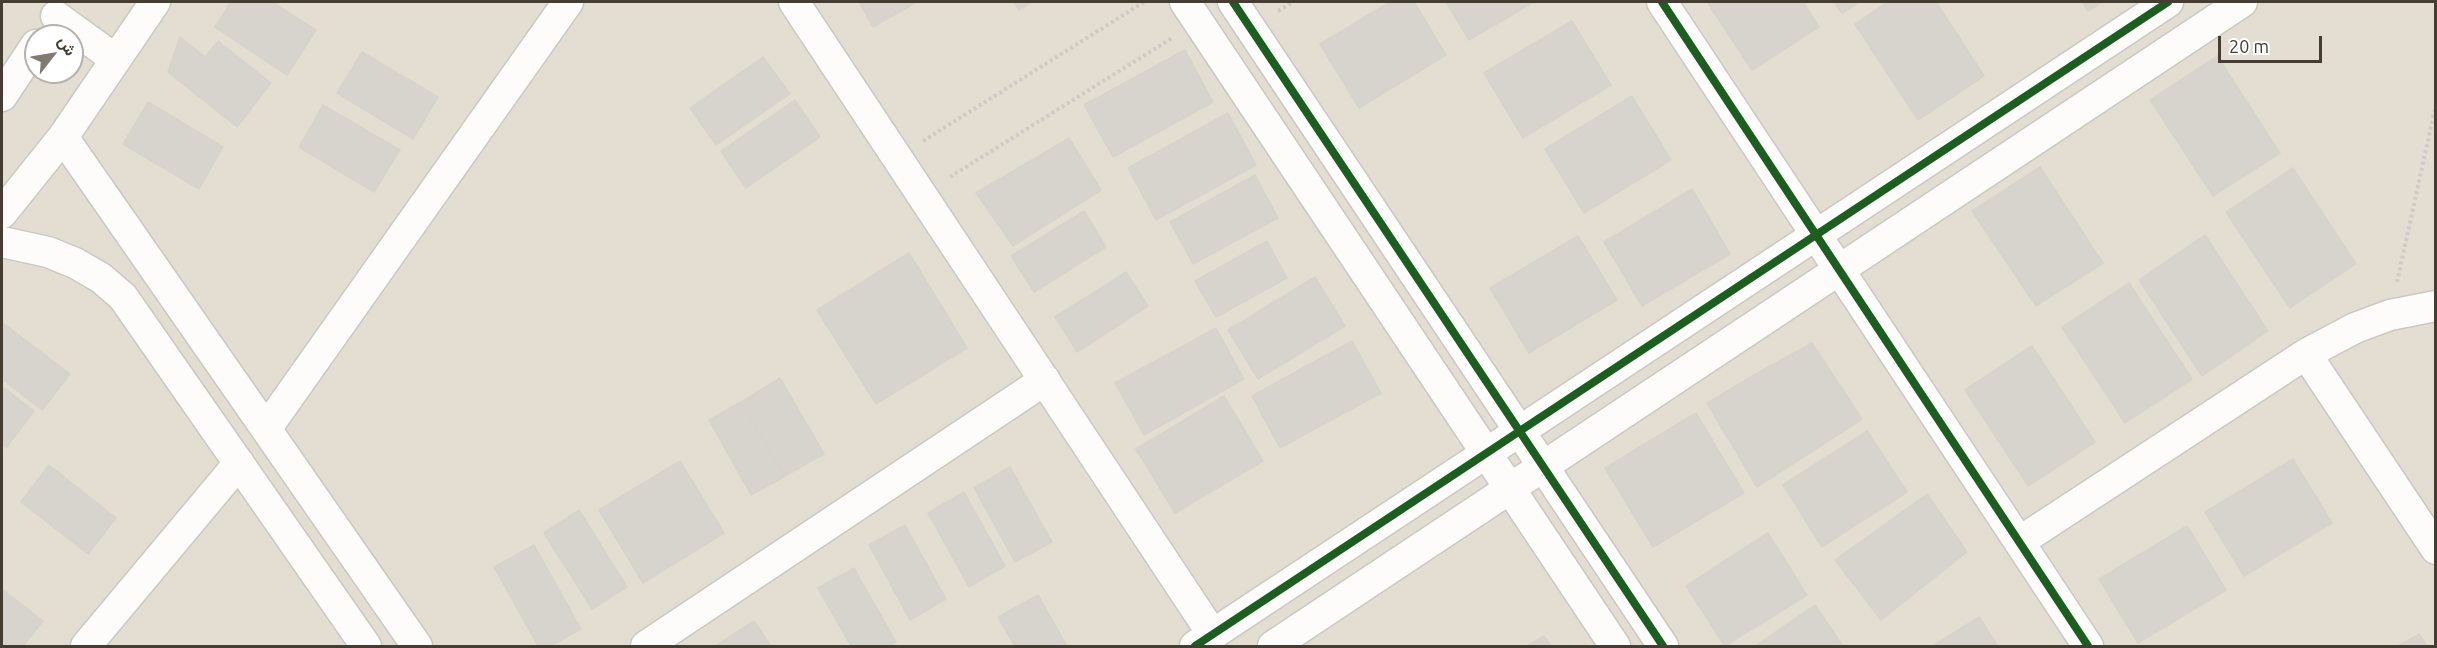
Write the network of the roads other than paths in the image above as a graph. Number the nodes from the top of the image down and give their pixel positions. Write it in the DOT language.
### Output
graph roads {
  1 [pos="155,2"];
  2 [pos="568,2"];
  3 [pos="794,2"];
  4 [pos="1233,2"];
  5 [pos="1662,2"];
  6 [pos="2168,2"];
  7 [pos="2174,2"];
  8 [pos="2242,2"];
  9 [pos="1192,11"];
  10 [pos="55,18"];
  11 [pos="2194,33"];
  12 [pos="115,59"];
  13 [pos="24,63"];
  14 [pos="2,96"];
  15 [pos="63,136"];
  16 [pos="2,213"];
  17 [pos="1815,236"];
  18 [pos="2,242"];
  19 [pos="1838,270"];
  20 [pos="2436,306"];
  21 [pos="2306,354"];
  22 [pos="1045,380"];
  23 [pos="266,429"];
  24 [pos="1520,432"];
  25 [pos="1488,454"];
  26 [pos="239,463"];
  27 [pos="1543,467"];
  28 [pos="1510,489"];
  29 [pos="2019,542"];
  30 [pos="2436,549"];
  31 [pos="1204,641"];
  32 [pos="86,646"];
  33 [pos="366,646"];
  34 [pos="417,646"];
  35 [pos="646,646"];
  36 [pos="1273,646"];
  37 [pos="1615,646"];
  38 [pos="1663,646"];
  39 [pos="2088,646"];
  1 -- 12 [label="street"];
  2 -- 23 [label="street"];
  3 -- 22 [label="street"];
  4 -- 24 [label="street"];
  5 -- 17 [label="street"];
  6 -- 17 [label="street"];
  7 -- 11 [label="street"];
  8 -- 11 [label="street"];
  9 -- 25 [label="street"];
  10 -- 12 [label="street"];
  11 -- 19 [label="street"];
  12 -- 15 [label="street"];
  13 -- 14 [label="street"];
  15 -- 16 [label="street"];
  15 -- 23 [label="street"];
  17 -- 19 [label="street"];
  17 -- 24 [label="street"];
  18 -- 26 [label="street"];
  19 -- 27 [label="street"];
  19 -- 29 [label="street"];
  20 -- 21 [label="street"];
  21 -- 29 [label="street"];
  21 -- 30 [label="street"];
  22 -- 31 [label="street"];
  22 -- 35 [label="street"];
  23 -- 34 [label="street"];
  24 -- 25 [label="street"];
  24 -- 27 [label="street"];
  25 -- 28 [label="street"];
  25 -- 31 [label="street"];
  26 -- 32 [label="street"];
  26 -- 33 [label="street"];
  27 -- 28 [label="street"];
  27 -- 38 [label="street"];
  28 -- 36 [label="street"];
  28 -- 37 [label="street"];
  29 -- 39 [label="street"];
}
